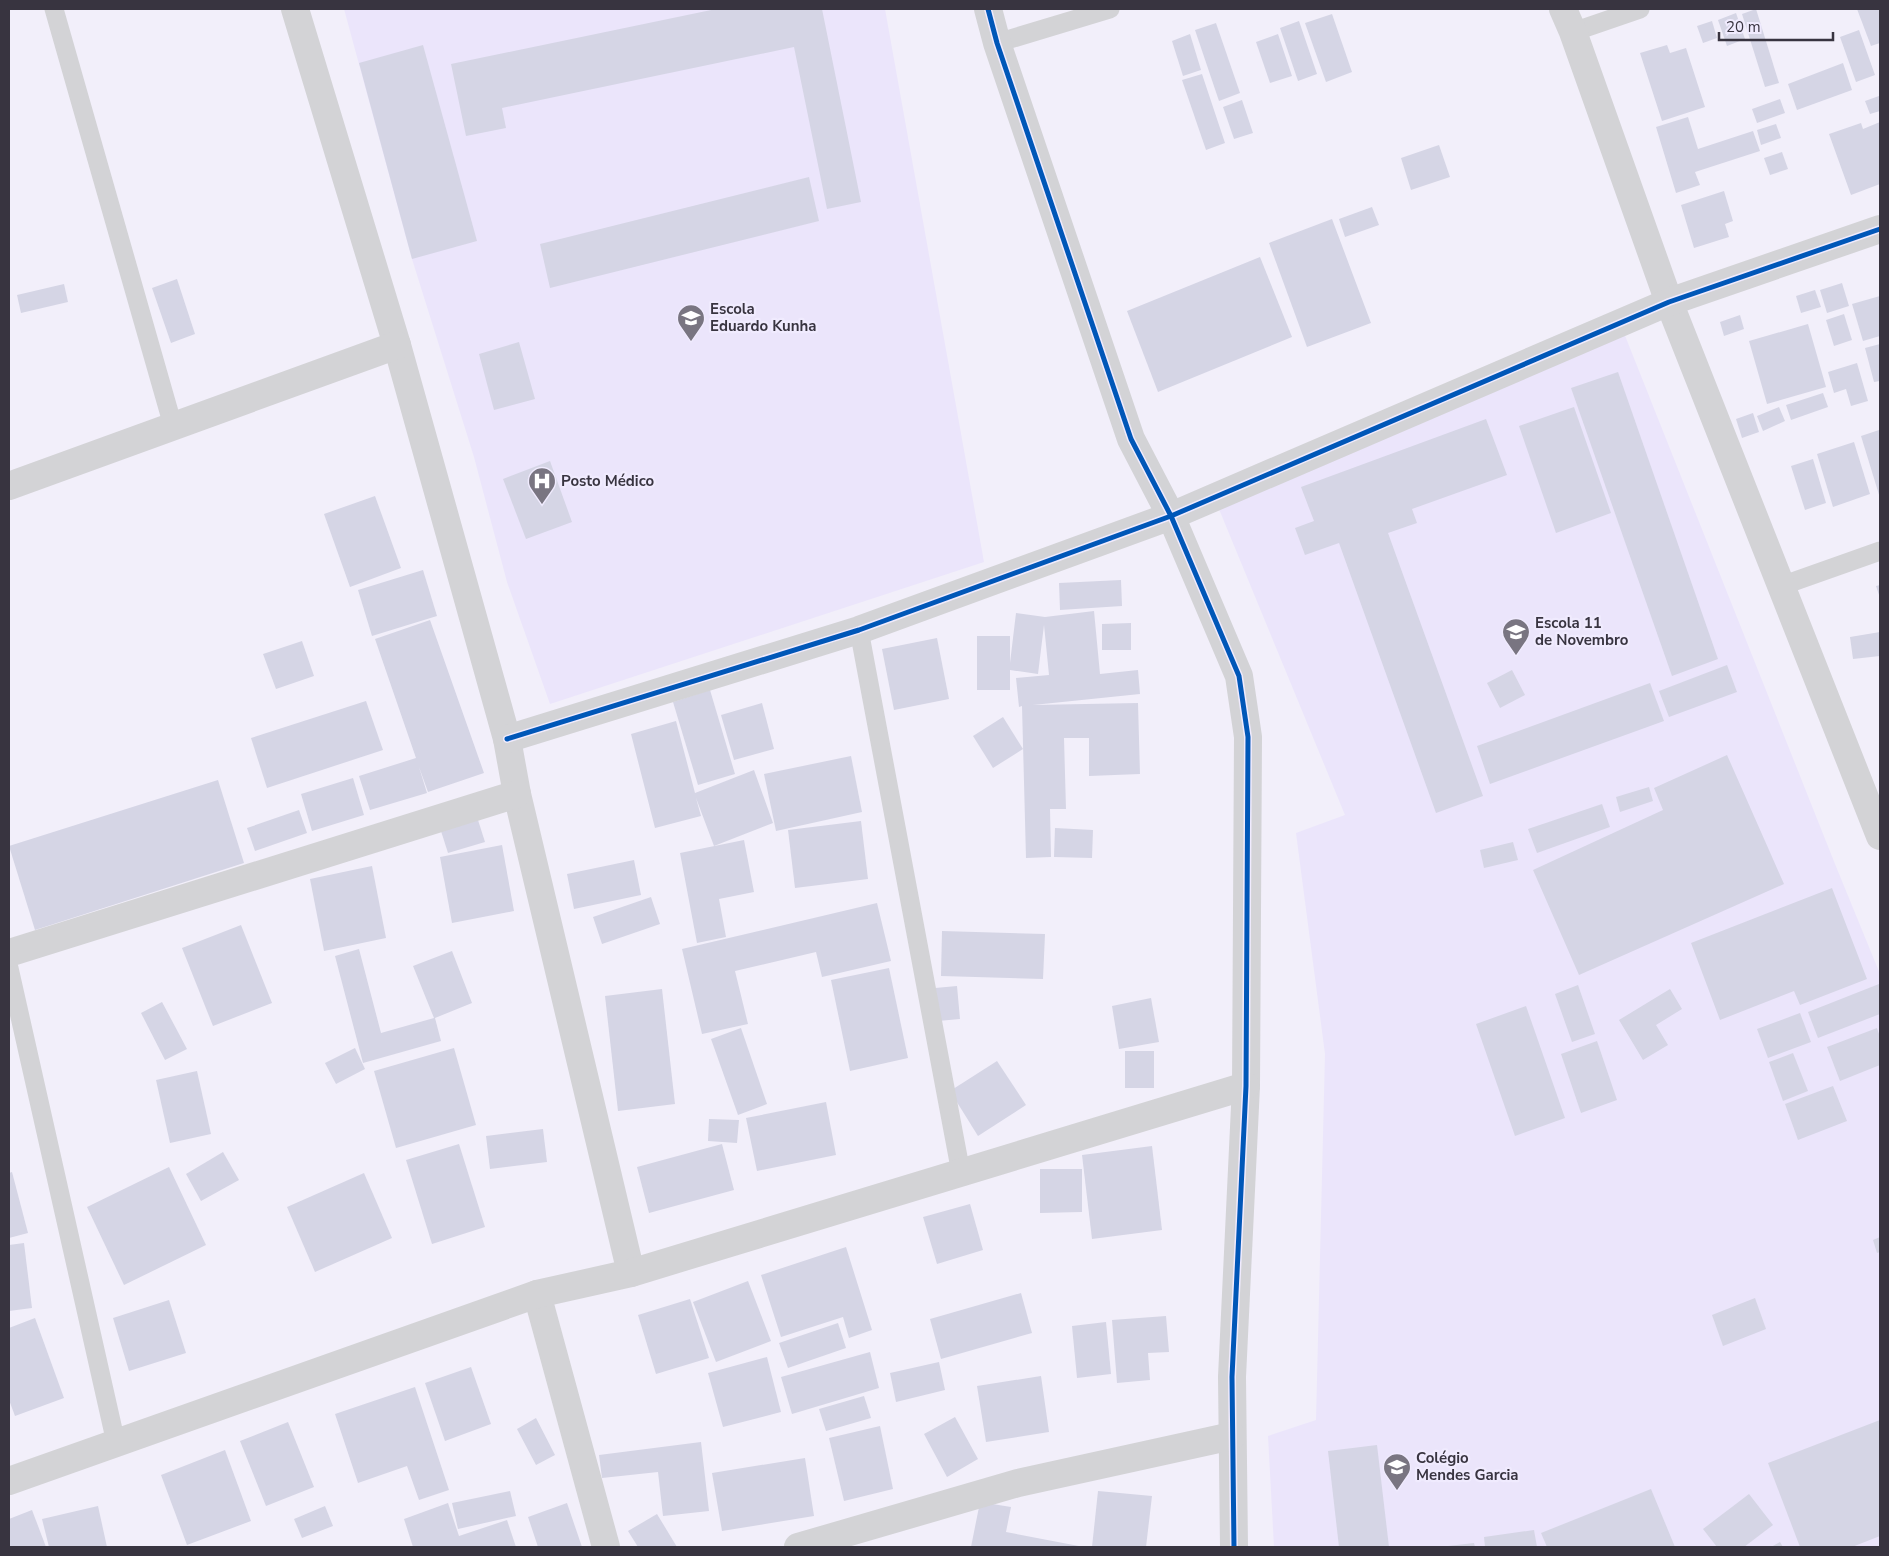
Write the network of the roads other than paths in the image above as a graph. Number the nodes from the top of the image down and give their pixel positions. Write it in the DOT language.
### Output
graph roads {
  1 [pos="54,9"];
  2 [pos="295,9"];
  3 [pos="988,9"];
  4 [pos="1110,9"];
  5 [pos="1640,9"];
  6 [pos="1568,20"];
  7 [pos="997,43"];
  8 [pos="1880,229"];
  9 [pos="1669,302"];
  10 [pos="398,345"];
  11 [pos="173,426"];
  12 [pos="9,486"];
  13 [pos="1171,516"];
  14 [pos="1880,551"];
  15 [pos="1781,586"];
  16 [pos="859,630"];
  17 [pos="507,739"];
  18 [pos="516,794"];
  19 [pos="1880,836"];
  20 [pos="9,953"];
  21 [pos="9,968"];
  22 [pos="1246,1086"];
  23 [pos="961,1173"];
  24 [pos="631,1273"];
  25 [pos="537,1294"];
  26 [pos="1232,1436"];
  27 [pos="116,1443"];
  28 [pos="9,1481"];
  29 [pos="606,1547"];
  30 [pos="800,1547"];
  31 [pos="1234,1547"];
  1 -- 11 [label="lane"];
  2 -- 10 [label="street"];
  3 -- 7 [label="street"];
  4 -- 7 [label="lane"];
  5 -- 6 [label="lane"];
  6 -- 9 [label="street"];
  7 -- 13 [label="street"];
  8 -- 9 [label="street"];
  9 -- 13 [label="street"];
  9 -- 15 [label="street"];
  10 -- 11 [label="street"];
  10 -- 17 [label="street"];
  11 -- 12 [label="street"];
  13 -- 16 [label="street"];
  13 -- 22 [label="street"];
  14 -- 15 [label="lane"];
  15 -- 19 [label="street"];
  16 -- 17 [label="street"];
  16 -- 23 [label="lane"];
  17 -- 18 [label="street"];
  18 -- 20 [label="street"];
  18 -- 24 [label="street"];
  21 -- 27 [label="lane"];
  22 -- 23 [label="street"];
  22 -- 26 [label="street"];
  23 -- 24 [label="street"];
  24 -- 25 [label="street"];
  25 -- 27 [label="street"];
  25 -- 29 [label="street"];
  26 -- 30 [label="street"];
  26 -- 31 [label="street"];
  27 -- 28 [label="street"];
}
